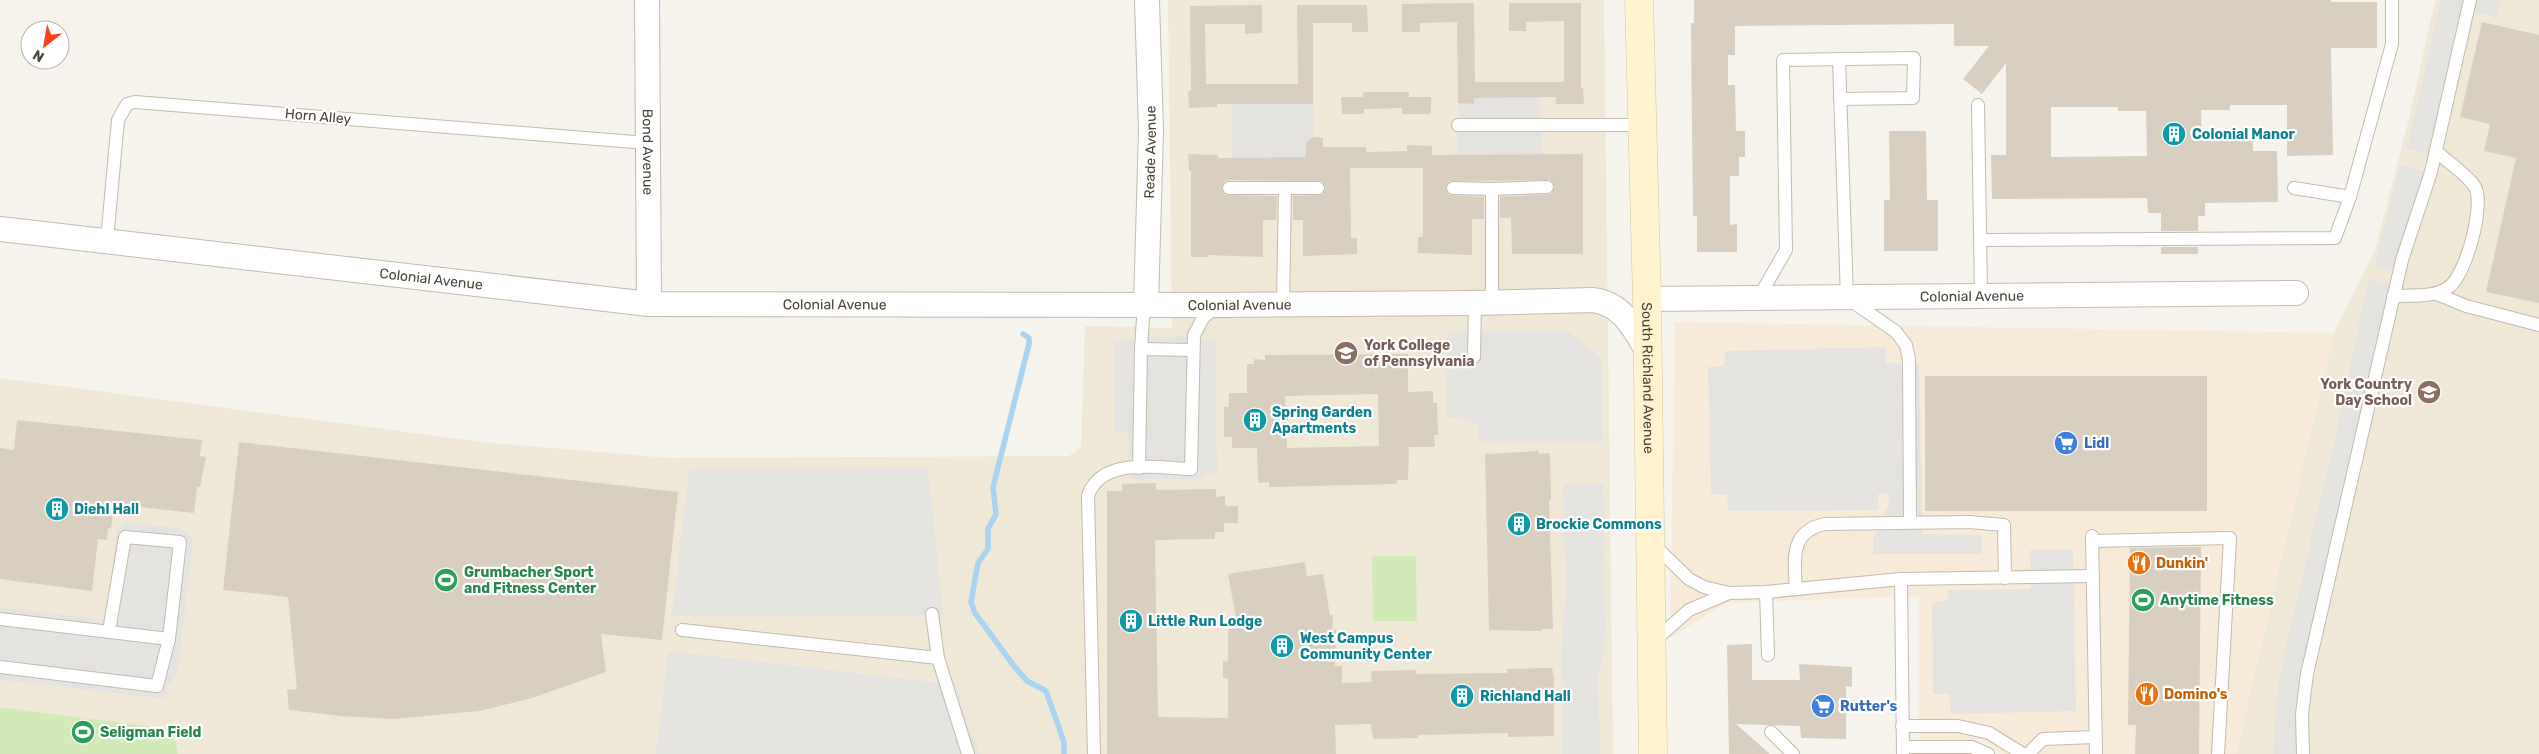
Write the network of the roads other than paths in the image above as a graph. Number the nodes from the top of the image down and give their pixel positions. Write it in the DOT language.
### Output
graph roads {
  1 [pos="647,0"];
  2 [pos="1147,0"];
  3 [pos="1639,0"];
  4 [pos="2392,0"];
  5 [pos="2470,0"];
  6 [pos="1839,59"];
  7 [pos="1840,99"];
  8 [pos="1978,105"];
  9 [pos="1642,125"];
  10 [pos="1458,126"];
  11 [pos="647,143"];
  12 [pos="2436,151"];
  13 [pos="1547,186"];
  14 [pos="1229,188"];
  15 [pos="1284,188"];
  16 [pos="1318,188"];
  17 [pos="1453,188"];
  18 [pos="2294,188"];
  19 [pos="1492,189"];
  20 [pos="2350,197"];
  21 [pos="0,229"];
  22 [pos="107,240"];
  23 [pos="1980,240"];
  24 [pos="2296,293"];
  25 [pos="2437,294"];
  26 [pos="1981,296"];
  27 [pos="2393,296"];
  28 [pos="1759,298"];
  29 [pos="1847,298"];
  30 [pos="1647,300"];
  31 [pos="1484,303"];
  32 [pos="648,304"];
  33 [pos="1146,304"];
  34 [pos="1283,304"];
  35 [pos="1218,305"];
  36 [pos="2539,325"];
  37 [pos="1141,349"];
  38 [pos="1193,350"];
  39 [pos="1648,352"];
  40 [pos="1474,357"];
  41 [pos="1139,468"];
  42 [pos="1910,522"];
  43 [pos="1650,540"];
  44 [pos="2092,576"];
  45 [pos="2006,578"];
  46 [pos="1901,579"];
  47 [pos="1796,588"];
  48 [pos="1766,592"];
  49 [pos="1729,593"];
  50 [pos="932,614"];
  51 [pos="0,620"];
  52 [pos="682,630"];
  53 [pos="109,631"];
  54 [pos="169,638"];
  55 [pos="1652,642"];
  56 [pos="1768,655"];
  57 [pos="938,658"];
  58 [pos="0,667"];
  59 [pos="1902,726"];
  60 [pos="1771,732"];
  61 [pos="2096,737"];
  62 [pos="1902,750"];
  63 [pos="968,754"];
  64 [pos="1094,754"];
  65 [pos="1652,754"];
  66 [pos="1793,754"];
  67 [pos="1988,754"];
  68 [pos="2023,754"];
  69 [pos="2028,754"];
  70 [pos="2096,754"];
  71 [pos="2218,754"];
  72 [pos="2303,754"];
  1 -- 11 [label="street, Bond Avenue"];
  2 -- 33 [label="street, Reade Avenue"];
  3 -- 9 [label="main road, South Richland Avenue"];
  4 -- 20 [label="lane"];
  5 -- 12 [label="lane"];
  6 -- 7 [label="lane"];
  6 -- 7 [label="lane"];
  6 -- 28 [label="lane"];
  7 -- 29 [label="lane"];
  8 -- 23 [label="lane"];
  9 -- 10 [label="lane"];
  9 -- 30 [label="main road, South Richland Avenue"];
  11 -- 22 [label="lane, Horn Alley"];
  11 -- 32 [label="street, Bond Avenue"];
  12 -- 25 [label="lane"];
  12 -- 27 [label="lane"];
  13 -- 19 [label="lane"];
  14 -- 15 [label="lane"];
  15 -- 16 [label="lane"];
  15 -- 34 [label="lane"];
  17 -- 19 [label="lane"];
  18 -- 20 [label="lane"];
  19 -- 31 [label="lane"];
  20 -- 23 [label="lane"];
  21 -- 22 [label="street, Colonial Avenue"];
  22 -- 32 [label="street, Colonial Avenue"];
  23 -- 26 [label="lane"];
  24 -- 26 [label="street, Colonial Avenue"];
  25 -- 27 [label="lane"];
  25 -- 36 [label="lane"];
  26 -- 29 [label="street, Colonial Avenue"];
  27 -- 72 [label="lane"];
  28 -- 29 [label="street, Colonial Avenue"];
  28 -- 30 [label="street, Colonial Avenue"];
  29 -- 42 [label="lane"];
  30 -- 39 [label="main road, South Richland Avenue"];
  31 -- 34 [label="street, Colonial Avenue"];
  31 -- 39 [label="street, Colonial Avenue"];
  31 -- 40 [label="lane"];
  32 -- 33 [label="street, Colonial Avenue"];
  33 -- 35 [label="street, Colonial Avenue"];
  33 -- 37 [label="lane"];
  34 -- 35 [label="street, Colonial Avenue"];
  35 -- 38 [label="lane"];
  37 -- 38 [label="lane"];
  37 -- 41 [label="lane"];
  38 -- 41 [label="lane"];
  39 -- 43 [label="main road, South Richland Avenue"];
  41 -- 64 [label="lane"];
  42 -- 45 [label="lane"];
  42 -- 47 [label="lane"];
  43 -- 49 [label="lane"];
  43 -- 55 [label="main road, South Richland Avenue"];
  44 -- 45 [label="lane"];
  44 -- 61 [label="lane"];
  44 -- 71 [label="lane"];
  45 -- 46 [label="lane"];
  46 -- 47 [label="lane"];
  46 -- 59 [label="lane"];
  47 -- 48 [label="lane"];
  48 -- 49 [label="lane"];
  48 -- 56 [label="lane"];
  49 -- 55 [label="lane"];
  50 -- 57 [label="lane"];
  51 -- 53 [label="lane"];
  52 -- 57 [label="lane"];
  53 -- 54 [label="lane"];
  53 -- 54 [label="lane"];
  54 -- 58 [label="lane"];
  55 -- 65 [label="main road, South Richland Avenue"];
  57 -- 63 [label="lane"];
  59 -- 62 [label="lane"];
  59 -- 68 [label="lane"];
  60 -- 66 [label="lane"];
  61 -- 69 [label="lane"];
  61 -- 70 [label="lane"];
  62 -- 67 [label="lane"];
}
